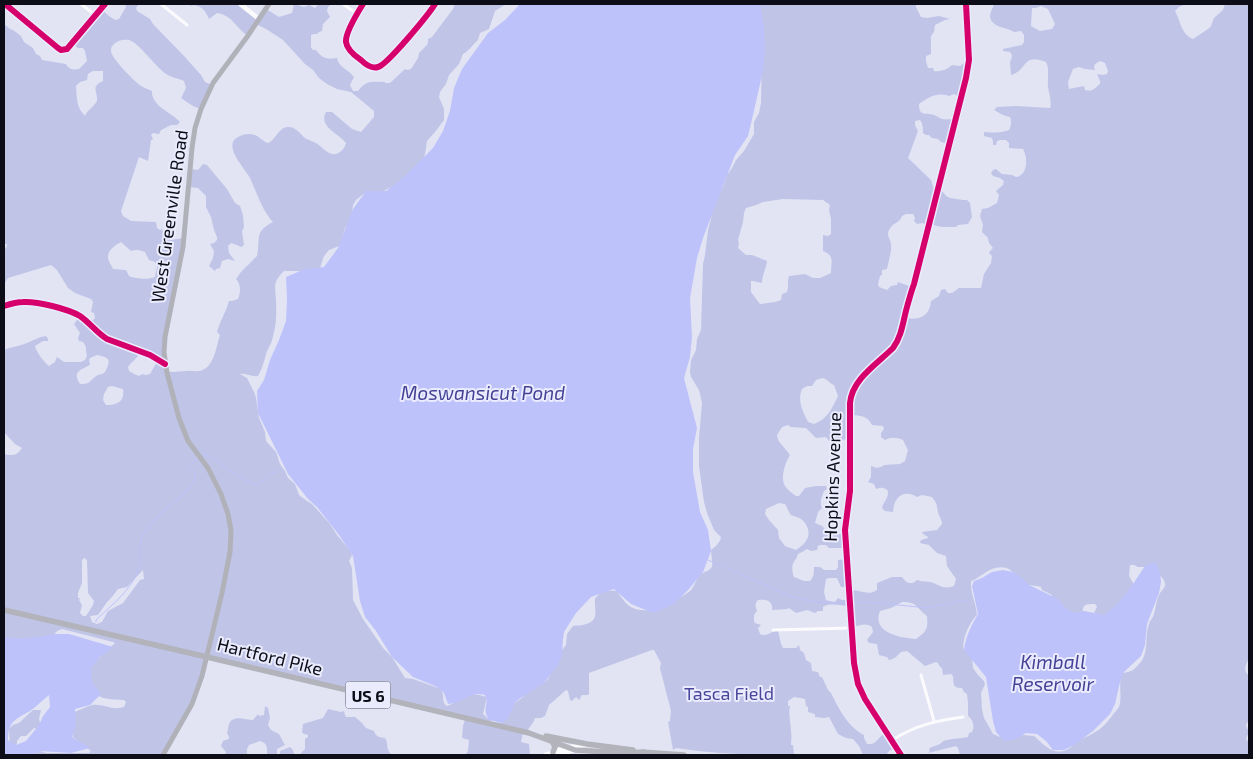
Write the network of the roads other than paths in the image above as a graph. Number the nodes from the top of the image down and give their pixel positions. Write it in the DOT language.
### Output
graph roads {
  1 [pos="4,4"];
  2 [pos="81,4"];
  3 [pos="104,4"];
  4 [pos="161,4"];
  5 [pos="240,4"];
  6 [pos="269,4"];
  7 [pos="343,4"];
  8 [pos="363,4"];
  9 [pos="435,4"];
  10 [pos="966,4"];
  11 [pos="357,14"];
  12 [pos="95,15"];
  13 [pos="259,19"];
  14 [pos="187,25"];
  15 [pos="4,306"];
  16 [pos="165,364"];
  17 [pos="4,610"];
  18 [pos="852,628"];
  19 [pos="773,630"];
  20 [pos="208,656"];
  21 [pos="921,675"];
  22 [pos="963,717"];
  23 [pos="934,721"];
  24 [pos="529,733"];
  25 [pos="892,740"];
  26 [pos="552,741"];
  27 [pos="587,744"];
  28 [pos="568,748"];
  29 [pos="575,750"];
  30 [pos="644,752"];
  31 [pos="554,754"];
  32 [pos="669,754"];
  33 [pos="163,755"];
  34 [pos="546,755"];
  35 [pos="684,755"];
  36 [pos="902,755"];
  1 -- 12 [label="street"];
  2 -- 12 [label="street"];
  3 -- 12 [label="street"];
  4 -- 14 [label="street"];
  5 -- 13 [label="street"];
  6 -- 13 [label="main road, West Greenville Road"];
  7 -- 11 [label="street"];
  8 -- 11 [label="street"];
  9 -- 11 [label="street"];
  10 -- 18 [label="street, Hopkins Avenue"];
  13 -- 16 [label="main road, West Greenville Road"];
  15 -- 16 [label="street"];
  16 -- 20 [label="main road, West Greenville Road"];
  17 -- 20 [label="highway, Hartford Pike / US 6"];
  18 -- 19 [label="street"];
  18 -- 25 [label="street, Hopkins Avenue"];
  20 -- 24 [label="highway, Hartford Pike / US 6"];
  20 -- 33 [label="main road, West Greenville Road"];
  21 -- 23 [label="street"];
  22 -- 23 [label="street"];
  23 -- 25 [label="street"];
  24 -- 26 [label="highway, Hartford Pike / US 6"];
  24 -- 27 [label="highway, Hartford Pike / US 6"];
  25 -- 36 [label="street, Hopkins Avenue"];
  26 -- 28 [label="highway, Hartford Pike / US 6"];
  26 -- 31 [label="highway"];
  27 -- 28 [label="street"];
  27 -- 30 [label="highway, Hartford Pike / US 6"];
  28 -- 29 [label="highway, Hartford Pike / US 6"];
  28 -- 31 [label="street"];
  29 -- 30 [label="highway, Hartford Pike / US 6"];
  29 -- 31 [label="street"];
  30 -- 32 [label="highway, Hartford Pike / US 6"];
  31 -- 34 [label="street"];
  32 -- 35 [label="highway, US 6"];
}
